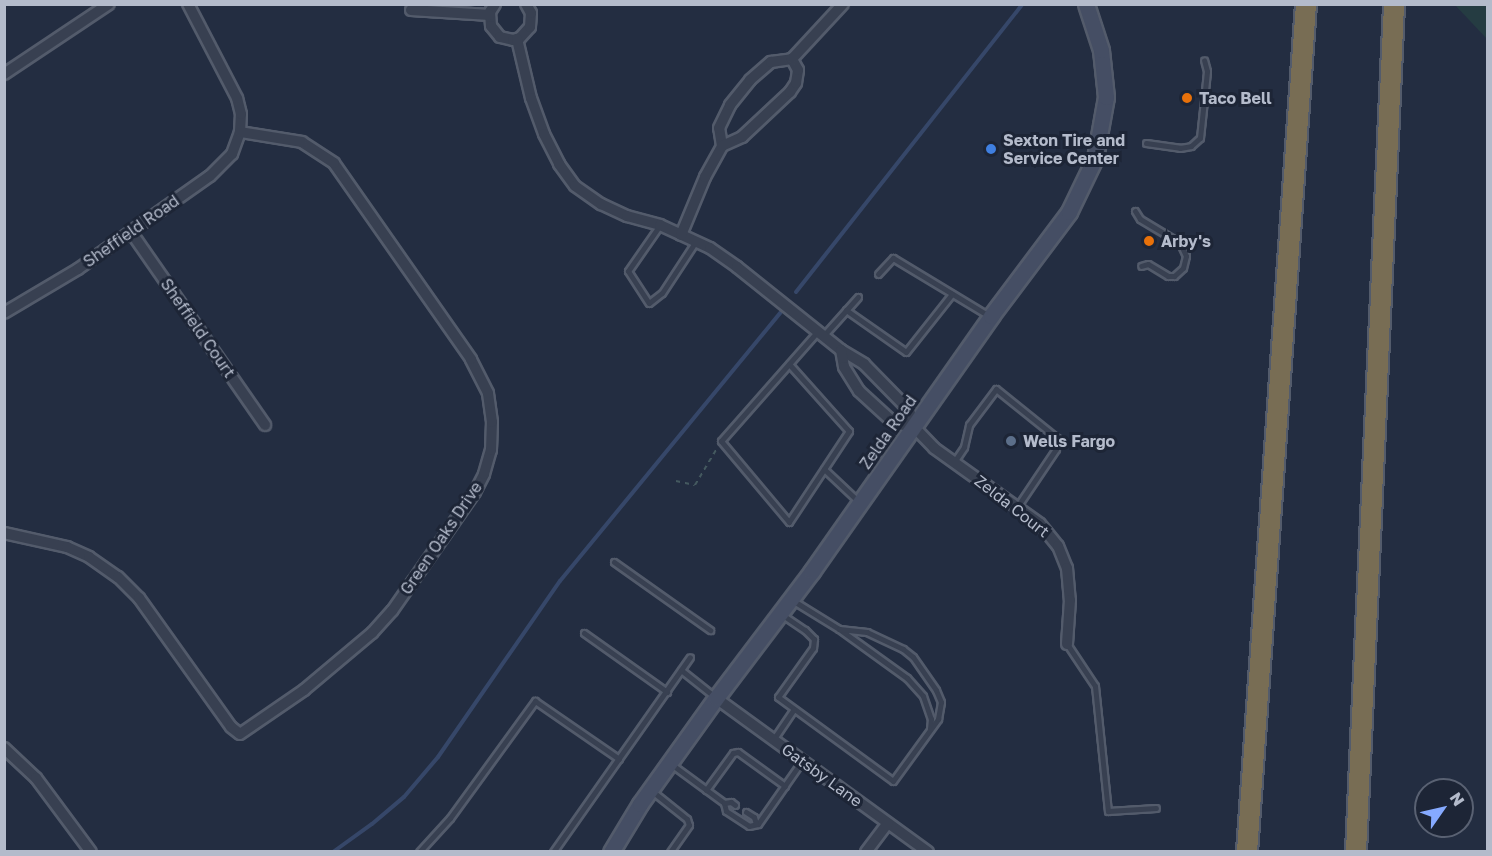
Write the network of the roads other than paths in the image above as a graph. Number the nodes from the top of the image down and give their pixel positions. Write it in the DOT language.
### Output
graph roads {
  1 [pos="109,4"];
  2 [pos="188,4"];
  3 [pos="526,4"];
  4 [pos="843,4"];
  5 [pos="1086,4"];
  6 [pos="1306,4"];
  7 [pos="1392,4"];
  8 [pos="411,10"];
  9 [pos="492,10"];
  10 [pos="517,39"];
  11 [pos="792,59"];
  12 [pos="1204,60"];
  13 [pos="4,74"];
  14 [pos="240,132"];
  15 [pos="1146,143"];
  16 [pos="722,146"];
  17 [pos="1135,212"];
  18 [pos="660,225"];
  19 [pos="131,232"];
  20 [pos="681,235"];
  21 [pos="696,242"];
  22 [pos="1141,266"];
  23 [pos="878,274"];
  24 [pos="952,294"];
  25 [pos="858,297"];
  26 [pos="846,310"];
  27 [pos="4,313"];
  28 [pos="991,316"];
  29 [pos="821,333"];
  30 [pos="841,350"];
  31 [pos="789,364"];
  32 [pos="265,424"];
  33 [pos="914,427"];
  34 [pos="954,462"];
  35 [pos="824,469"];
  36 [pos="860,503"];
  37 [pos="1017,507"];
  38 [pos="4,533"];
  39 [pos="614,562"];
  40 [pos="791,599"];
  41 [pos="780,613"];
  42 [pos="839,629"];
  43 [pos="710,630"];
  44 [pos="584,633"];
  45 [pos="1067,644"];
  46 [pos="690,657"];
  47 [pos="681,670"];
  48 [pos="667,692"];
  49 [pos="716,698"];
  50 [pos="794,709"];
  51 [pos="930,731"];
  52 [pos="773,740"];
  53 [pos="4,748"];
  54 [pos="619,759"];
  55 [pos="802,761"];
  56 [pos="669,763"];
  57 [pos="785,786"];
  58 [pos="651,790"];
  59 [pos="706,790"];
  60 [pos="724,803"];
  61 [pos="735,804"];
  62 [pos="1156,808"];
  63 [pos="746,812"];
  64 [pos="888,823"];
  65 [pos="756,824"];
  66 [pos="91,852"];
  67 [pos="419,852"];
  68 [pos="553,852"];
  69 [pos="611,852"];
  70 [pos="670,852"];
  71 [pos="866,852"];
  72 [pos="928,852"];
  73 [pos="1247,852"];
  74 [pos="1356,852"];
  1 -- 13 [label="street"];
  2 -- 14 [label="street"];
  3 -- 10 [label="street"];
  4 -- 11 [label="street"];
  5 -- 28 [label="main road, Zelda Road"];
  6 -- 73 [label="highway"];
  7 -- 74 [label="highway"];
  8 -- 9 [label="street"];
  9 -- 10 [label="street"];
  10 -- 18 [label="street"];
  11 -- 16 [label="street"];
  11 -- 16 [label="street"];
  12 -- 15 [label="lane"];
  14 -- 19 [label="street, Sheffield Road"];
  14 -- 38 [label="street, Green Oaks Drive"];
  16 -- 20 [label="street"];
  17 -- 22 [label="lane"];
  18 -- 20 [label="street"];
  18 -- 21 [label="lane"];
  19 -- 27 [label="street, Sheffield Road"];
  19 -- 32 [label="street, Sheffield Court"];
  20 -- 21 [label="street"];
  21 -- 29 [label="street"];
  23 -- 24 [label="lane"];
  24 -- 26 [label="lane"];
  24 -- 28 [label="lane"];
  25 -- 26 [label="lane"];
  26 -- 29 [label="lane"];
  28 -- 33 [label="main road, Zelda Road"];
  29 -- 30 [label="street"];
  29 -- 31 [label="lane"];
  30 -- 33 [label="street"];
  30 -- 33 [label="street"];
  31 -- 35 [label="lane"];
  31 -- 35 [label="lane"];
  33 -- 34 [label="street, Zelda Court"];
  33 -- 36 [label="main road, Zelda Road"];
  34 -- 37 [label="street, Zelda Court"];
  34 -- 37 [label="lane"];
  35 -- 36 [label="lane"];
  36 -- 40 [label="main road, Zelda Road"];
  37 -- 45 [label="street, Zelda Court"];
  39 -- 43 [label="lane"];
  40 -- 41 [label="main road, Zelda Road"];
  40 -- 42 [label="lane"];
  41 -- 49 [label="main road, Zelda Road"];
  41 -- 50 [label="lane"];
  42 -- 51 [label="lane"];
  42 -- 51 [label="lane"];
  44 -- 48 [label="lane"];
  45 -- 62 [label="lane"];
  46 -- 47 [label="lane"];
  47 -- 48 [label="lane"];
  47 -- 49 [label="lane"];
  48 -- 54 [label="lane"];
  49 -- 52 [label="street, Gatsby Lane"];
  49 -- 56 [label="main road, Zelda Road"];
  50 -- 51 [label="lane"];
  50 -- 52 [label="lane"];
  52 -- 55 [label="street, Gatsby Lane"];
  53 -- 66 [label="street"];
  54 -- 67 [label="lane"];
  54 -- 68 [label="lane"];
  55 -- 57 [label="lane"];
  55 -- 64 [label="street, Gatsby Lane"];
  56 -- 58 [label="main road, Zelda Road"];
  56 -- 59 [label="lane"];
  57 -- 59 [label="lane"];
  57 -- 65 [label="lane"];
  58 -- 69 [label="main road, Zelda Road"];
  58 -- 70 [label="lane"];
  59 -- 60 [label="lane"];
  60 -- 61 [label="lane"];
  60 -- 65 [label="lane"];
  63 -- 65 [label="lane"];
  64 -- 71 [label="street"];
  64 -- 72 [label="street, Gatsby Lane"];
}
